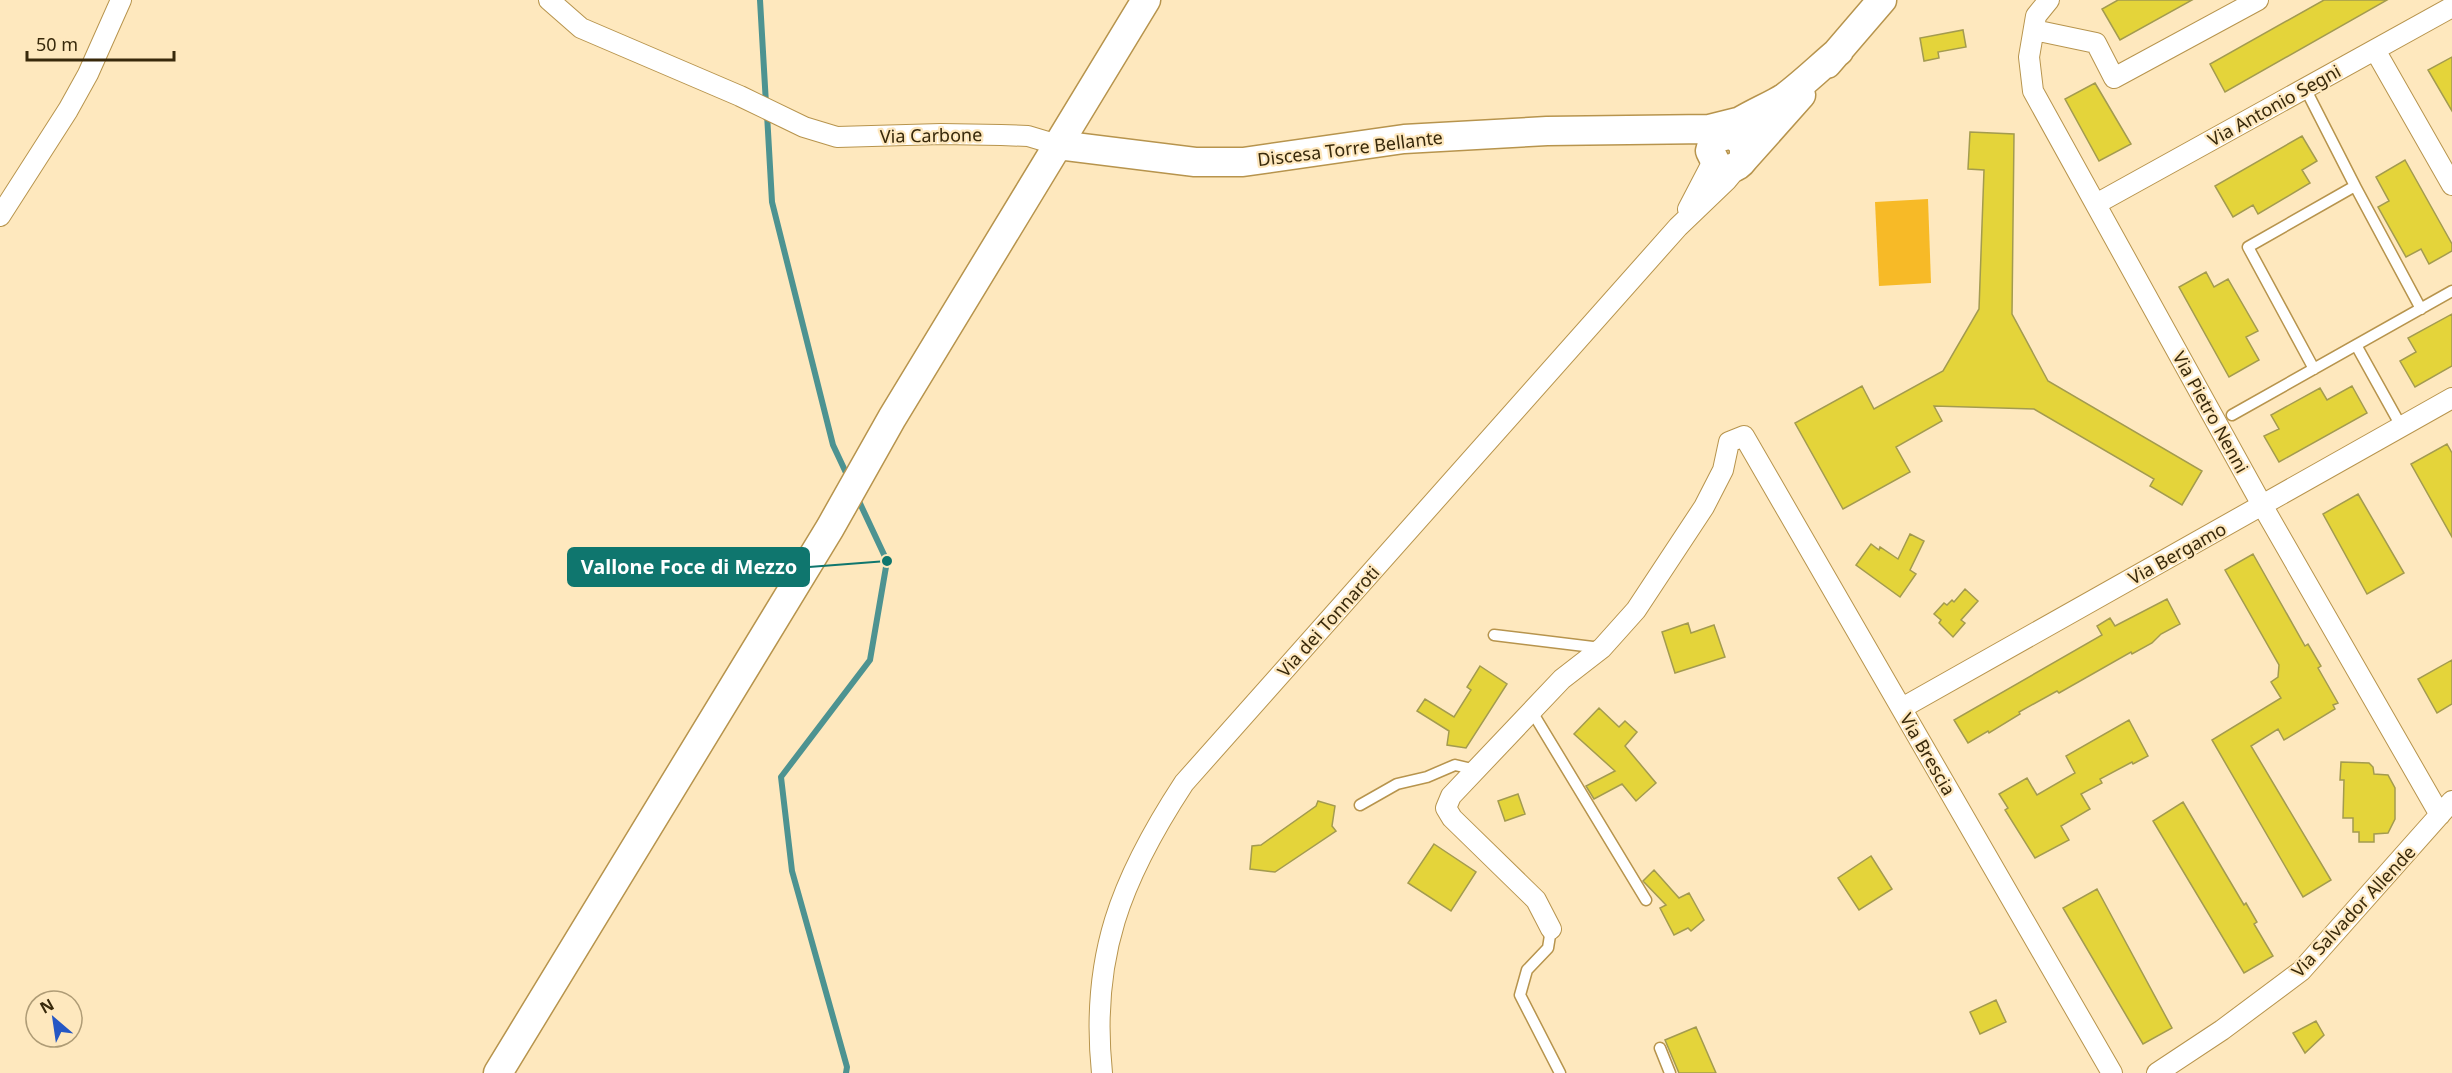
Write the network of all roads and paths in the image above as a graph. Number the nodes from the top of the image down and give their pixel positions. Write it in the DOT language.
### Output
graph roads {
  1 [pos="121,0"];
  2 [pos="549,0"];
  3 [pos="1146,0"];
  4 [pos="1882,0"];
  5 [pos="2049,0"];
  6 [pos="2258,0"];
  7 [pos="2452,7"];
  8 [pos="2034,30"];
  9 [pos="2374,50"];
  10 [pos="1839,51"];
  11 [pos="2305,88"];
  12 [pos="1726,144"];
  13 [pos="1058,145"];
  14 [pos="2452,185"];
  15 [pos="2355,186"];
  16 [pos="2096,204"];
  17 [pos="0,216"];
  18 [pos="1678,227"];
  19 [pos="2452,291"];
  20 [pos="2421,309"];
  21 [pos="2356,345"];
  22 [pos="2314,369"];
  23 [pos="2452,398"];
  24 [pos="2232,415"];
  25 [pos="2402,426"];
  26 [pos="2262,505"];
  27 [pos="1494,635"];
  28 [pos="1602,648"];
  29 [pos="1902,708"];
  30 [pos="1531,710"];
  31 [pos="1476,770"];
  32 [pos="1360,805"];
  33 [pos="2446,808"];
  34 [pos="1646,900"];
  35 [pos="1551,929"];
  36 [pos="1660,1048"];
  37 [pos="498,1073"];
  38 [pos="1102,1073"];
  39 [pos="1560,1073"];
  40 [pos="1670,1073"];
  41 [pos="2112,1073"];
  42 [pos="2157,1073"];
  1 -- 17 [label="street"];
  2 -- 13 [label="street, Via Carbone"];
  3 -- 13 [label="main road"];
  4 -- 10 [label="main road"];
  5 -- 8 [label="street, Via Pietro Nenni"];
  6 -- 8 [label="street"];
  7 -- 9 [label="street, Via Antonio Segni"];
  8 -- 16 [label="street, Via Pietro Nenni"];
  9 -- 11 [label="street, Via Antonio Segni"];
  9 -- 14 [label="street"];
  10 -- 12 [label="main road"];
  10 -- 12 [label="main road"];
  11 -- 15 [label="lane"];
  11 -- 16 [label="street, Via Antonio Segni"];
  12 -- 13 [label="main road, Discesa Torre Bellante"];
  12 -- 18 [label="street"];
  12 -- 18 [label="street"];
  13 -- 37 [label="main road"];
  15 -- 20 [label="lane"];
  15 -- 22 [label="lane"];
  16 -- 26 [label="street, Via Pietro Nenni"];
  18 -- 38 [label="street, Via dei Tonnaroti"];
  19 -- 20 [label="lane"];
  20 -- 21 [label="lane"];
  21 -- 22 [label="lane"];
  21 -- 25 [label="lane"];
  22 -- 24 [label="lane"];
  23 -- 25 [label="street, Via Bergamo"];
  25 -- 26 [label="street, Via Bergamo"];
  26 -- 29 [label="street, Via Bergamo"];
  26 -- 33 [label="street, Via Pietro Nenni"];
  27 -- 28 [label="lane"];
  28 -- 29 [label="street, Via Brescia"];
  28 -- 30 [label="street"];
  29 -- 41 [label="street, Via Brescia"];
  30 -- 31 [label="street"];
  30 -- 34 [label="lane"];
  31 -- 32 [label="lane"];
  31 -- 35 [label="street"];
  33 -- 42 [label="street, Via Salvador Allende"];
  35 -- 39 [label="lane"];
  36 -- 40 [label="lane"];
}
